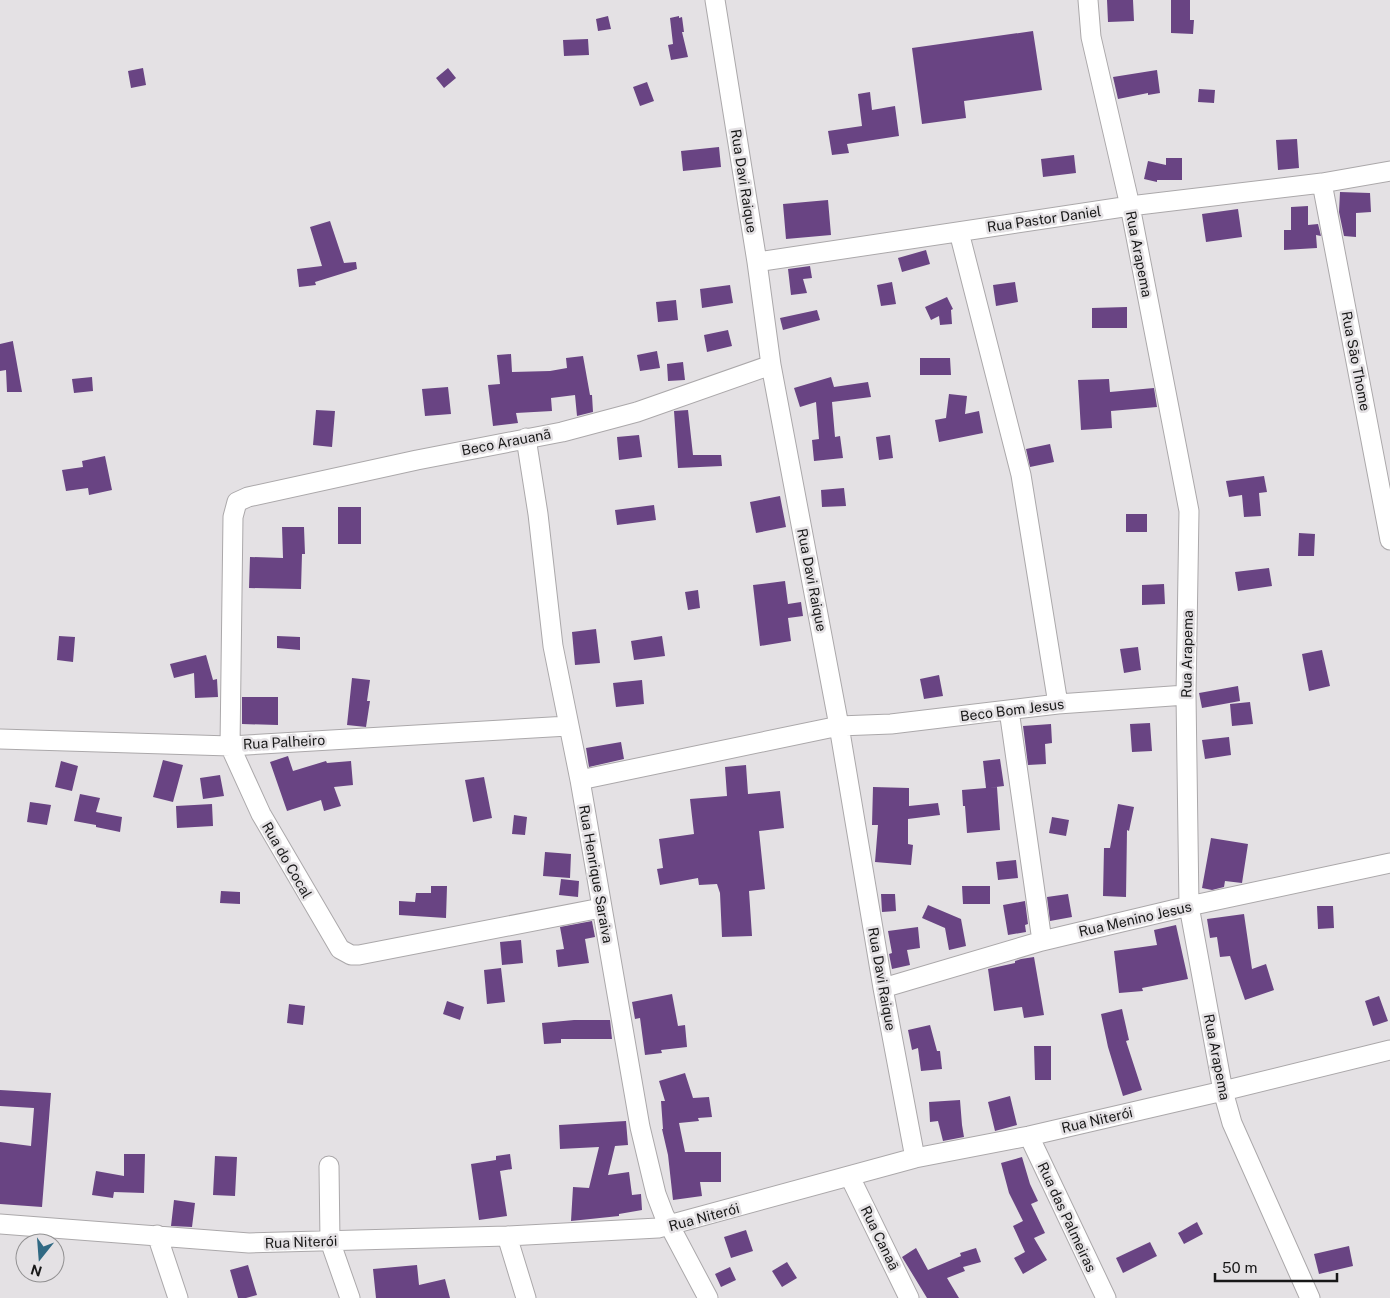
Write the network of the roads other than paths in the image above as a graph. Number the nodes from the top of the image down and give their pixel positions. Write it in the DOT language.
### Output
graph roads {
  1 [pos="715,0"];
  2 [pos="1088,0"];
  3 [pos="1390,171"];
  4 [pos="1322,183"];
  5 [pos="1130,206"];
  6 [pos="959,232"];
  7 [pos="757,262"];
  8 [pos="771,365"];
  9 [pos="526,438"];
  10 [pos="237,502"];
  11 [pos="1390,540"];
  12 [pos="1186,695"];
  13 [pos="1058,704"];
  14 [pos="1009,710"];
  15 [pos="568,726"];
  16 [pos="839,726"];
  17 [pos="0,739"];
  18 [pos="230,746"];
  19 [pos="580,780"];
  20 [pos="1390,863"];
  21 [pos="1189,906"];
  22 [pos="602,908"];
  23 [pos="1042,941"];
  24 [pos="883,988"];
  25 [pos="1389,1052"];
  26 [pos="1223,1091"];
  27 [pos="1029,1136"];
  28 [pos="915,1158"];
  29 [pos="329,1166"];
  30 [pos="850,1177"];
  31 [pos="0,1224"];
  32 [pos="670,1226"];
  33 [pos="157,1235"];
  34 [pos="507,1236"];
  35 [pos="330,1241"];
  36 [pos="178,1298"];
  37 [pos="350,1298"];
  38 [pos="526,1298"];
  39 [pos="708,1298"];
  40 [pos="909,1298"];
  41 [pos="1106,1298"];
  42 [pos="1310,1298"];
  1 -- 7 [label="street, Rua Davi Raique"];
  2 -- 5 [label="street, Rua Arapema"];
  3 -- 4 [label="street, Rua Pastor Daniel"];
  4 -- 5 [label="street, Rua Pastor Daniel"];
  4 -- 11 [label="street, Rua São Thome"];
  5 -- 6 [label="street, Rua Pastor Daniel"];
  5 -- 12 [label="street, Rua Arapema"];
  6 -- 7 [label="street, Rua Pastor Daniel"];
  6 -- 13 [label="street"];
  7 -- 8 [label="street, Rua Davi Raique"];
  8 -- 9 [label="street, Beco Arauanã"];
  8 -- 16 [label="street, Rua Davi Raique"];
  9 -- 10 [label="street, Beco Arauanã"];
  9 -- 15 [label="street, Rua Henrique Saraiva"];
  10 -- 18 [label="street, Rua do Cocal"];
  12 -- 13 [label="street, Beco Bom Jesus"];
  12 -- 21 [label="street, Rua Arapema"];
  13 -- 14 [label="street, Beco Bom Jesus"];
  14 -- 16 [label="street, Beco Bom Jesus"];
  14 -- 23 [label="street"];
  15 -- 18 [label="street, Rua Palheiro"];
  15 -- 19 [label="street, Rua Henrique Saraiva"];
  16 -- 19 [label="street, Beco Bom Jesus"];
  16 -- 24 [label="street, Rua Davi Raique"];
  17 -- 18 [label="street, Rua Palheiro"];
  18 -- 22 [label="street, Rua do Cocal"];
  19 -- 22 [label="street, Rua Henrique Saraiva"];
  20 -- 21 [label="street, Rua Menino Jesus"];
  21 -- 23 [label="street, Rua Menino Jesus"];
  21 -- 26 [label="street, Rua Arapema"];
  22 -- 32 [label="street, Rua Henrique Saraiva"];
  23 -- 24 [label="street, Rua Menino Jesus"];
  24 -- 28 [label="street, Rua Davi Raique"];
  25 -- 26 [label="street, Rua Niterói"];
  26 -- 27 [label="street, Rua Niterói"];
  26 -- 42 [label="street, Rua Arapema"];
  27 -- 28 [label="street, Rua Niterói"];
  27 -- 41 [label="street, Rua das Palmeiras"];
  28 -- 30 [label="street, Rua Niterói"];
  29 -- 35 [label="street"];
  30 -- 32 [label="street, Rua Niterói"];
  30 -- 40 [label="street, Rua Canaã"];
  31 -- 33 [label="street, Rua Niterói"];
  32 -- 34 [label="street, Rua Niterói"];
  32 -- 39 [label="street, Rua Henrique Saraiva"];
  33 -- 35 [label="street, Rua Niterói"];
  33 -- 36 [label="street"];
  34 -- 35 [label="street, Rua Niterói"];
  34 -- 38 [label="street"];
  35 -- 37 [label="street"];
}
